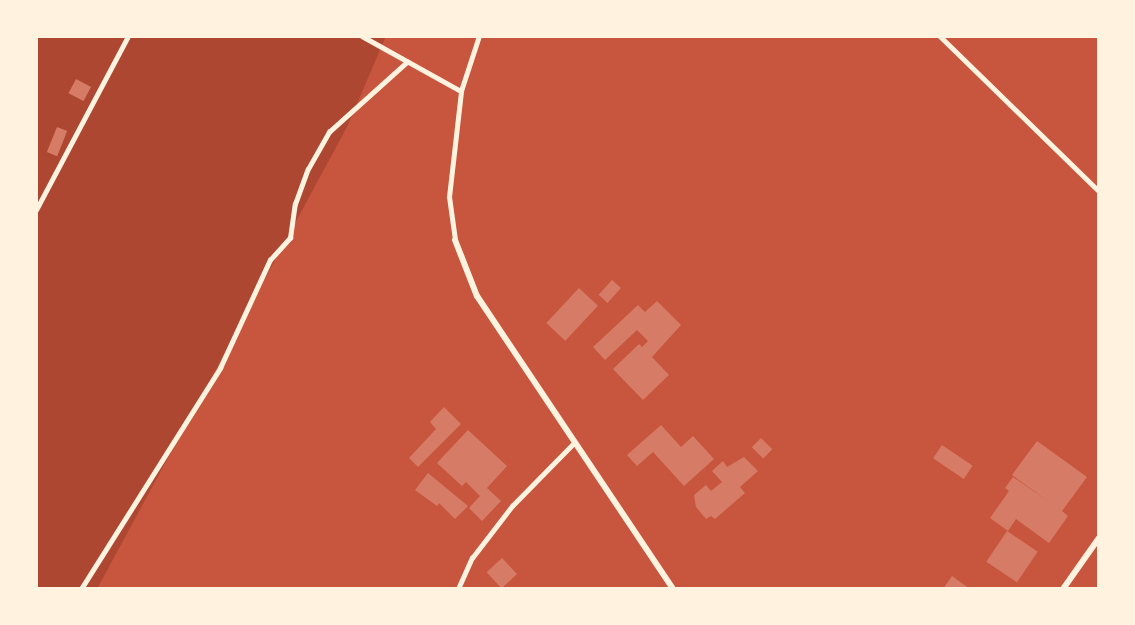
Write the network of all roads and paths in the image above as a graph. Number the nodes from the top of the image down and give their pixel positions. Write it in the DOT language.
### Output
graph roads {
  1 [pos="128,36"];
  2 [pos="362,36"];
  3 [pos="479,36"];
  4 [pos="940,36"];
  5 [pos="407,62"];
  6 [pos="462,91"];
  7 [pos="1099,191"];
  8 [pos="36,210"];
  9 [pos="455,240"];
  10 [pos="574,443"];
  11 [pos="1099,538"];
  12 [pos="81,589"];
  13 [pos="458,589"];
  14 [pos="674,589"];
  15 [pos="1063,589"];
  1 -- 8 [label="lane"];
  2 -- 5 [label="lane"];
  3 -- 6 [label="lane"];
  4 -- 7 [label="lane"];
  5 -- 6 [label="lane"];
  5 -- 12 [label="lane"];
  6 -- 9 [label="lane"];
  9 -- 10 [label="street"];
  10 -- 13 [label="lane"];
  10 -- 14 [label="street"];
  11 -- 15 [label="street"];
}
